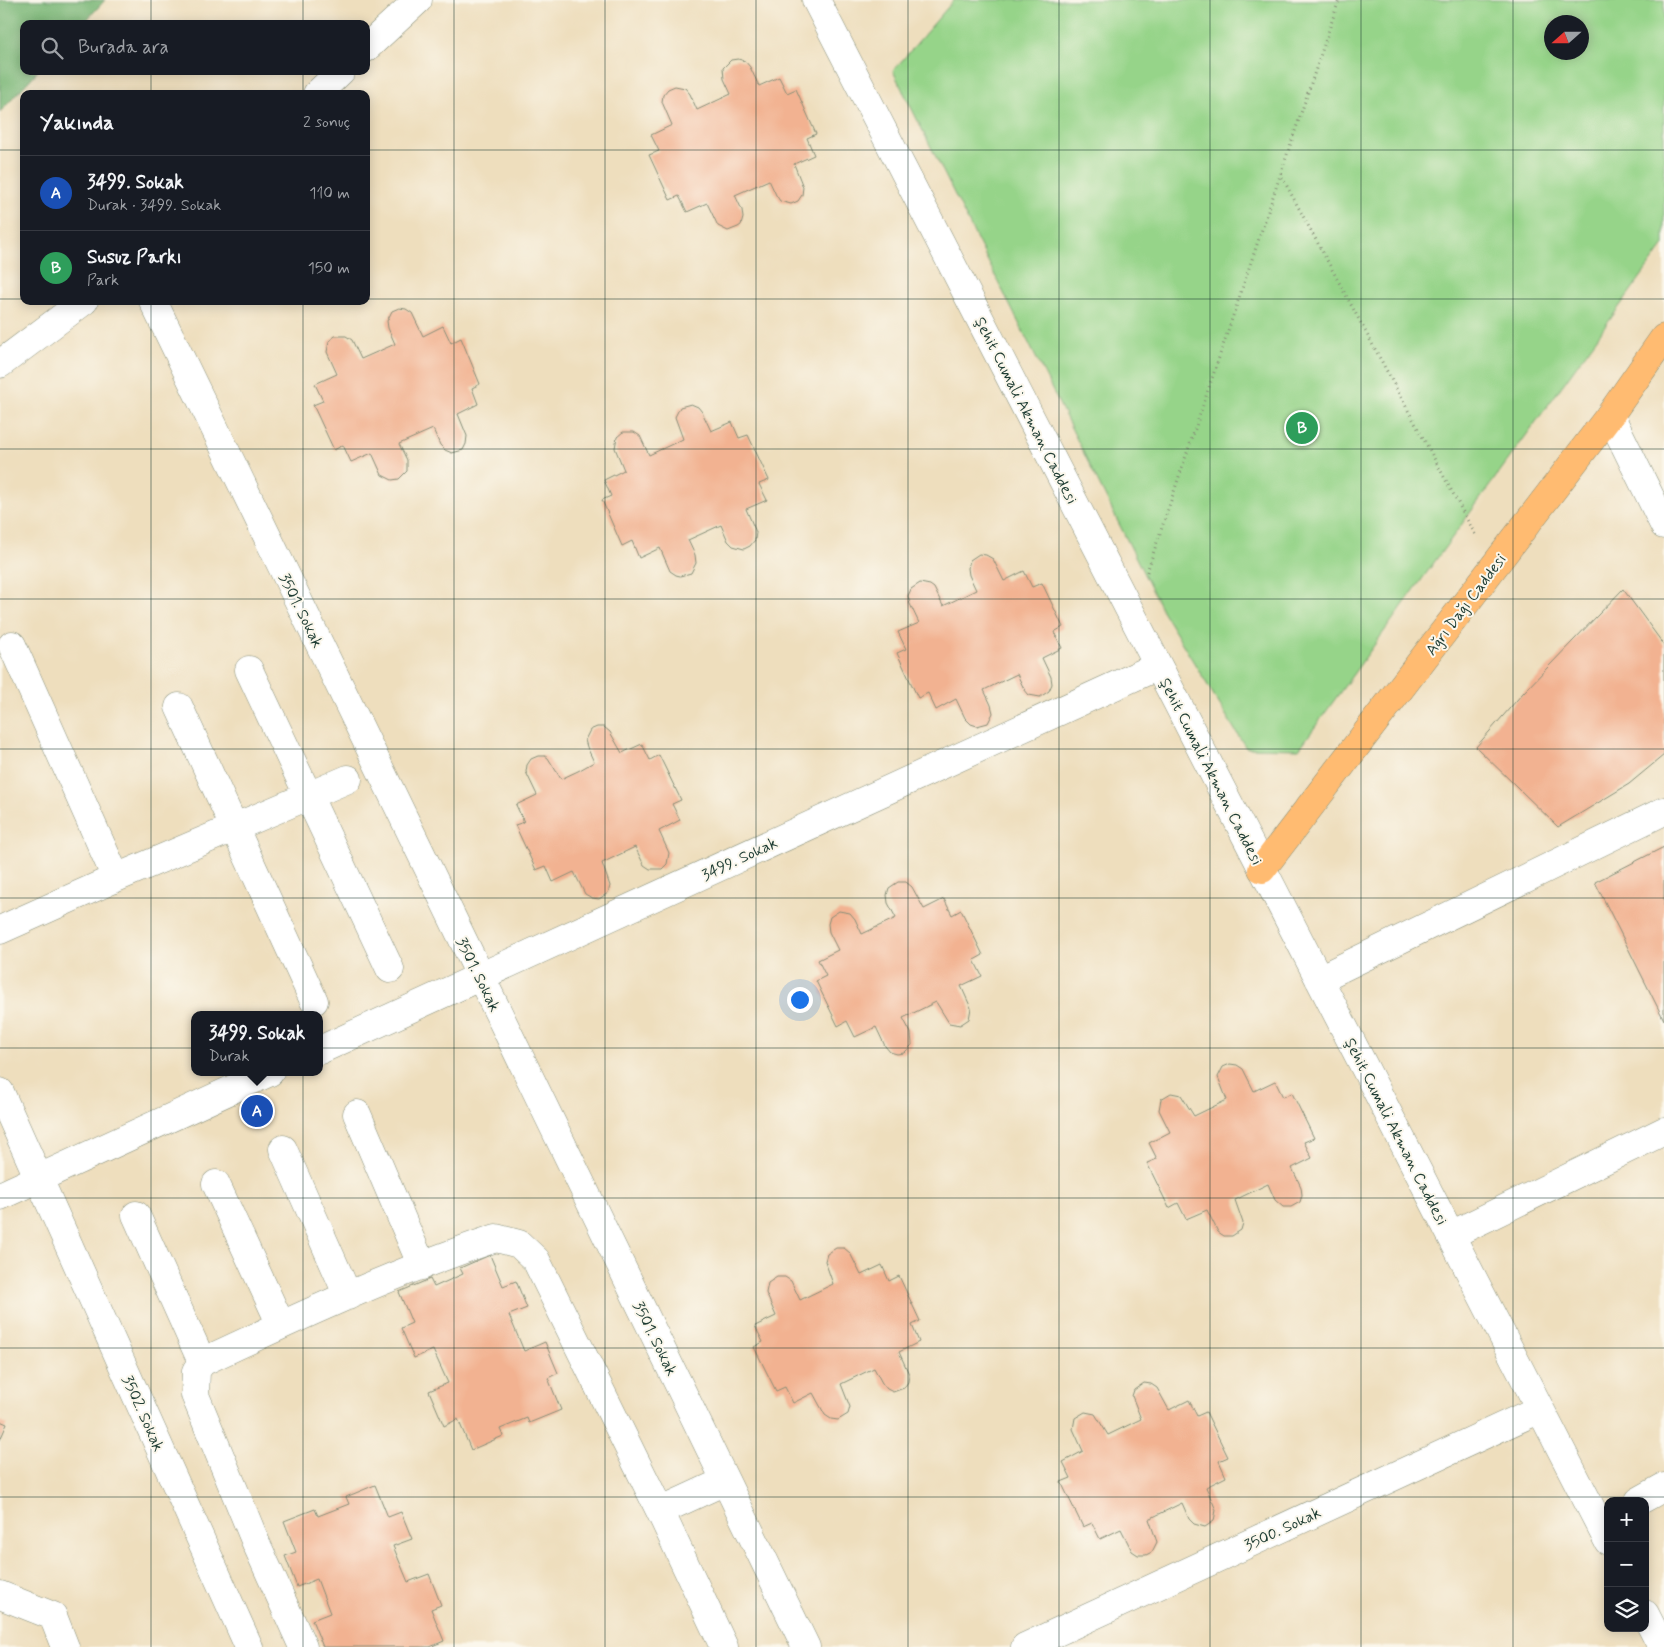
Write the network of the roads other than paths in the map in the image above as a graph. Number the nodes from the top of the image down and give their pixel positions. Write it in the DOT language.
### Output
graph roads {
  1 [pos="418,0"];
  2 [pos="816,0"];
  3 [pos="370,44"];
  4 [pos="337,75"];
  5 [pos="321,90"];
  6 [pos="79,305"];
  7 [pos="155,305"];
  8 [pos="1664,338"];
  9 [pos="0,364"];
  10 [pos="1610,415"];
  11 [pos="1664,524"];
  12 [pos="12,645"];
  13 [pos="1158,666"];
  14 [pos="249,670"];
  15 [pos="179,707"];
  16 [pos="348,779"];
  17 [pos="309,796"];
  18 [pos="1664,811"];
  19 [pos="234,827"];
  20 [pos="1262,868"];
  21 [pos="116,878"];
  22 [pos="0,930"];
  23 [pos="390,969"];
  24 [pos="480,976"];
  25 [pos="1319,980"];
  26 [pos="314,1001"];
  27 [pos="323,1049"];
  28 [pos="261,1076"];
  29 [pos="0,1092"];
  30 [pos="357,1114"];
  31 [pos="1664,1132"];
  32 [pos="283,1149"];
  33 [pos="38,1178"];
  34 [pos="216,1184"];
  35 [pos="2,1191"];
  36 [pos="136,1215"];
  37 [pos="1450,1235"];
  38 [pos="422,1266"];
  39 [pos="348,1296"];
  40 [pos="280,1325"];
  41 [pos="202,1362"];
  42 [pos="1540,1409"];
  43 [pos="726,1481"];
  44 [pos="1664,1487"];
  45 [pos="1646,1497"];
  46 [pos="660,1511"];
  47 [pos="1604,1525"];
  48 [pos="0,1595"];
  49 [pos="1649,1622"];
  50 [pos="65,1647"];
  51 [pos="249,1647"];
  52 [pos="303,1647"];
  53 [pos="724,1647"];
  54 [pos="806,1647"];
  55 [pos="1025,1647"];
  56 [pos="1662,1647"];
  1 -- 3 [label="street"];
  2 -- 13 [label="street, Şehit Cumali Akman Caddesi"];
  4 -- 5 [label="street"];
  6 -- 9 [label="street"];
  7 -- 24 [label="street, 3501. Sokak"];
  8 -- 10 [label="main road, Ağrı Dağı Caddesi"];
  10 -- 11 [label="street"];
  10 -- 20 [label="main road, Ağrı Dağı Caddesi"];
  12 -- 21 [label="street"];
  13 -- 20 [label="street, Şehit Cumali Akman Caddesi"];
  13 -- 24 [label="street, 3499. Sokak"];
  14 -- 17 [label="street"];
  15 -- 19 [label="street"];
  16 -- 17 [label="street"];
  17 -- 19 [label="street"];
  17 -- 23 [label="street"];
  18 -- 25 [label="street"];
  19 -- 21 [label="street"];
  19 -- 26 [label="street"];
  20 -- 25 [label="street, Şehit Cumali Akman Caddesi"];
  21 -- 22 [label="street"];
  24 -- 27 [label="street, 3499. Sokak"];
  24 -- 43 [label="street, 3501. Sokak"];
  25 -- 37 [label="street, Şehit Cumali Akman Caddesi"];
  28 -- 33 [label="street"];
  29 -- 33 [label="street, 3502. Sokak"];
  30 -- 38 [label="street"];
  31 -- 37 [label="street"];
  32 -- 39 [label="street"];
  33 -- 35 [label="street"];
  33 -- 51 [label="street, 3502. Sokak"];
  34 -- 40 [label="street"];
  36 -- 41 [label="street"];
  37 -- 42 [label="street, Şehit Cumali Akman Caddesi"];
  38 -- 39 [label="street"];
  38 -- 46 [label="street"];
  39 -- 40 [label="street"];
  40 -- 41 [label="street"];
  41 -- 52 [label="street"];
  42 -- 47 [label="street, Şehit Cumali Akman Caddesi"];
  42 -- 55 [label="street, 3500. Sokak"];
  43 -- 46 [label="street"];
  43 -- 54 [label="street, 3501. Sokak"];
  44 -- 45 [label="street"];
  46 -- 53 [label="street"];
  48 -- 50 [label="street"];
  49 -- 56 [label="street"];
}
